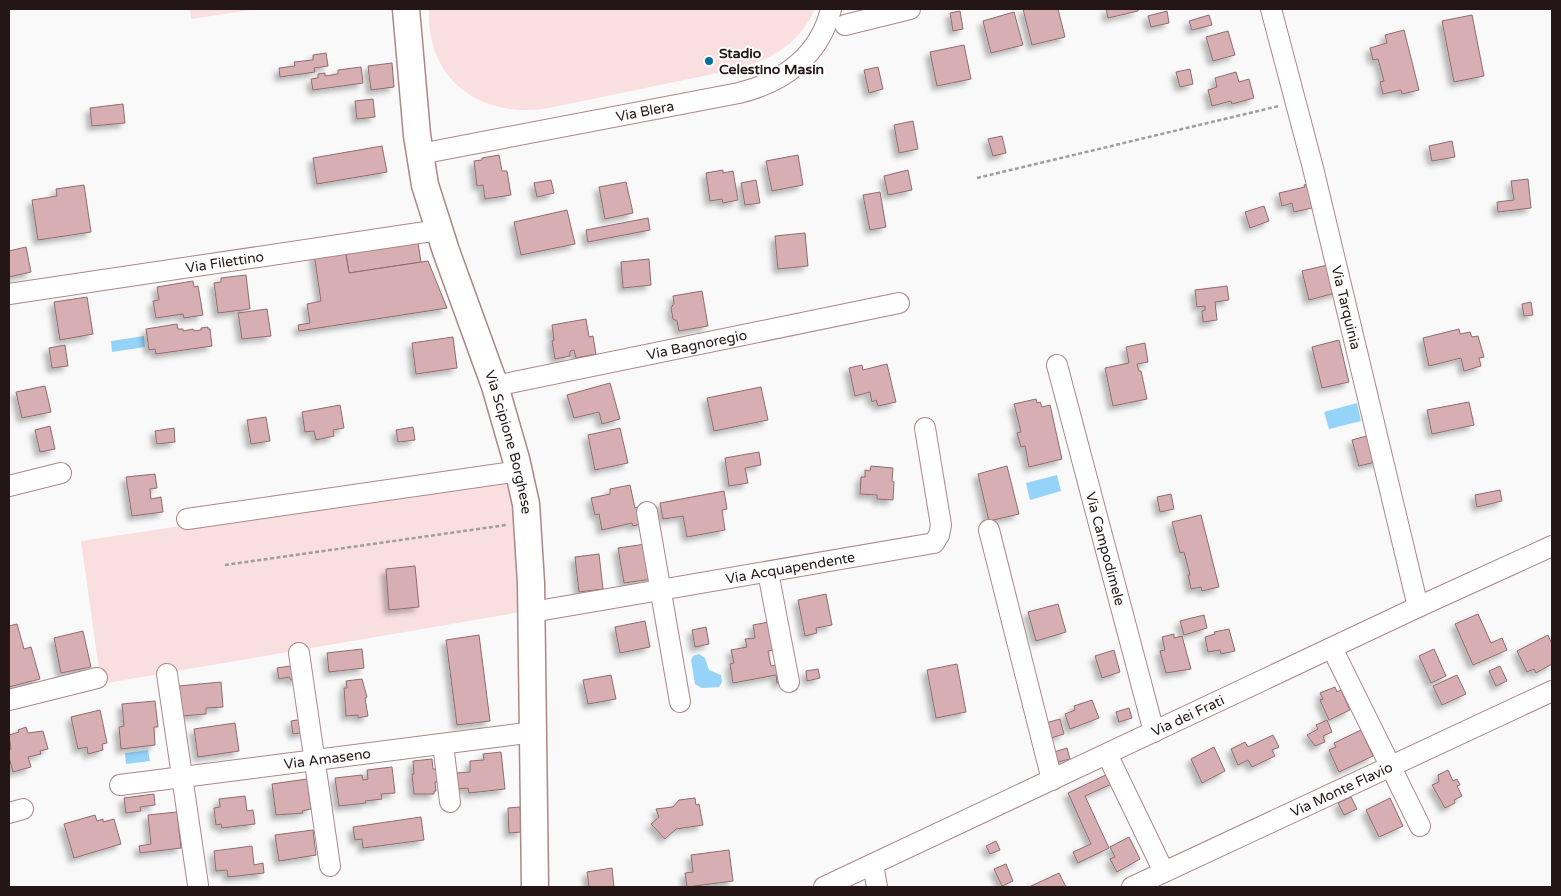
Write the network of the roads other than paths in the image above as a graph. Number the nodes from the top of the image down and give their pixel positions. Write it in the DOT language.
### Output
graph roads {
  1 [pos="406,9"];
  2 [pos="831,9"];
  3 [pos="910,9"];
  4 [pos="1271,9"];
  5 [pos="845,25"];
  6 [pos="420,154"];
  7 [pos="439,230"];
  8 [pos="9,294"];
  9 [pos="900,303"];
  10 [pos="1057,365"];
  11 [pos="495,386"];
  12 [pos="925,428"];
  13 [pos="519,471"];
  14 [pos="61,473"];
  15 [pos="9,486"];
  16 [pos="648,512"];
  17 [pos="187,519"];
  18 [pos="989,530"];
  19 [pos="1552,546"];
  20 [pos="768,572"];
  21 [pos="660,590"];
  22 [pos="1418,607"];
  23 [pos="532,612"];
  24 [pos="1332,648"];
  25 [pos="298,654"];
  26 [pos="166,674"];
  27 [pos="97,678"];
  28 [pos="789,682"];
  29 [pos="1552,691"];
  30 [pos="9,700"];
  31 [pos="680,702"];
  32 [pos="534,732"];
  33 [pos="1154,732"];
  34 [pos="443,744"];
  35 [pos="1107,754"];
  36 [pos="314,760"];
  37 [pos="1391,766"];
  38 [pos="183,778"];
  39 [pos="1052,780"];
  40 [pos="120,786"];
  41 [pos="450,802"];
  42 [pos="1420,826"];
  43 [pos="873,864"];
  44 [pos="330,866"];
  45 [pos="1164,872"];
  46 [pos="198,886"];
  47 [pos="535,887"];
  48 [pos="824,887"];
  49 [pos="877,887"];
  50 [pos="1132,887"];
  1 -- 6 [label="main road, Via Scipione Borghese"];
  2 -- 6 [label="street, Via Blera"];
  3 -- 5 [label="street"];
  4 -- 22 [label="street, Via Tarquinia"];
  6 -- 7 [label="main road, Via Scipione Borghese"];
  7 -- 8 [label="street, Via Filettino"];
  7 -- 11 [label="main road, Via Scipione Borghese"];
  9 -- 11 [label="street, Via Bagnoregio"];
  10 -- 33 [label="street, Via Campodimele"];
  11 -- 13 [label="main road, Via Scipione Borghese"];
  12 -- 20 [label="street, Via Acquapendente"];
  13 -- 17 [label="street"];
  13 -- 23 [label="main road, Via Scipione Borghese"];
  14 -- 15 [label="street"];
  16 -- 21 [label="street"];
  18 -- 39 [label="street"];
  19 -- 22 [label="street, Via dei Frati"];
  20 -- 21 [label="street, Via Acquapendente"];
  20 -- 28 [label="street"];
  21 -- 23 [label="street, Via Acquapendente"];
  21 -- 31 [label="street"];
  22 -- 24 [label="street, Via dei Frati"];
  23 -- 32 [label="main road, Via Scipione Borghese"];
  24 -- 33 [label="street, Via dei Frati"];
  24 -- 37 [label="street"];
  25 -- 36 [label="street"];
  26 -- 38 [label="street"];
  27 -- 30 [label="street"];
  29 -- 37 [label="street, Via Monte Flavio"];
  32 -- 34 [label="street, Via Amaseno"];
  32 -- 47 [label="main road, Via Scipione Borghese"];
  33 -- 35 [label="street, Via dei Frati"];
  34 -- 36 [label="street, Via Amaseno"];
  34 -- 41 [label="street"];
  35 -- 39 [label="street, Via dei Frati"];
  35 -- 45 [label="street"];
  36 -- 38 [label="street, Via Amaseno"];
  36 -- 44 [label="street"];
  37 -- 42 [label="street"];
  37 -- 45 [label="street, Via Monte Flavio"];
  38 -- 40 [label="street, Via Amaseno"];
  38 -- 46 [label="street"];
  39 -- 43 [label="street, Via dei Frati"];
  43 -- 48 [label="street, Via dei Frati"];
  43 -- 49 [label="street"];
  45 -- 50 [label="street, Via Monte Flavio"];
}
